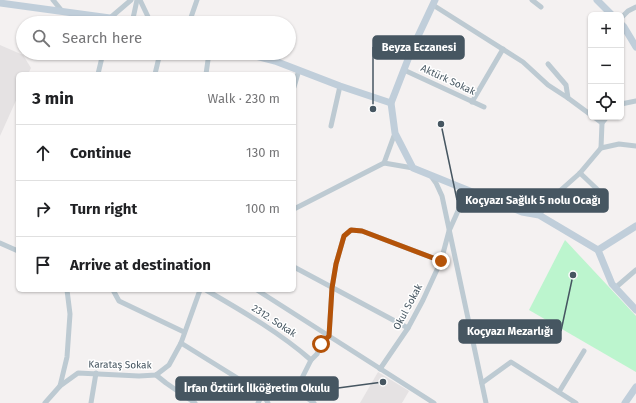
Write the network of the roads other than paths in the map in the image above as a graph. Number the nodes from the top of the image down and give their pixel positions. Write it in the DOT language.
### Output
graph roads {
  1 [pos="53,0"];
  2 [pos="132,0"];
  3 [pos="137,0"];
  4 [pos="140,0"];
  5 [pos="197,0"];
  6 [pos="532,0"];
  7 [pos="597,0"];
  8 [pos="434,2"];
  9 [pos="0,3"];
  10 [pos="542,7"];
  11 [pos="636,7"];
  12 [pos="62,11"];
  13 [pos="609,12"];
  14 [pos="624,15"];
  15 [pos="89,16"];
  16 [pos="114,16"];
  17 [pos="134,16"];
  18 [pos="148,16"];
  19 [pos="191,16"];
  20 [pos="624,27"];
  21 [pos="636,47"];
  22 [pos="503,49"];
  23 [pos="101,60"];
  24 [pos="159,60"];
  25 [pos="208,60"];
  26 [pos="271,60"];
  27 [pos="548,64"];
  28 [pos="299,70"];
  29 [pos="404,70"];
  30 [pos="98,72"];
  31 [pos="156,72"];
  32 [pos="206,72"];
  33 [pos="296,80"];
  34 [pos="340,86"];
  35 [pos="568,98"];
  36 [pos="636,101"];
  37 [pos="472,102"];
  38 [pos="391,103"];
  39 [pos="624,103"];
  40 [pos="484,107"];
  41 [pos="588,113"];
  42 [pos="598,120"];
  43 [pos="604,120"];
  44 [pos="602,123"];
  45 [pos="331,126"];
  46 [pos="395,133"];
  47 [pos="636,146"];
  48 [pos="602,148"];
  49 [pos="384,163"];
  50 [pos="413,168"];
  51 [pos="580,173"];
  52 [pos="430,175"];
  53 [pos="467,191"];
  54 [pos="598,191"];
  55 [pos="296,207"];
  56 [pos="539,215"];
  57 [pos="636,226"];
  58 [pos="449,231"];
  59 [pos="0,243"];
  60 [pos="16,250"];
  61 [pos="598,250"];
  62 [pos="441,261"];
  63 [pos="296,268"];
  64 [pos="636,270"];
  65 [pos="332,288"];
  66 [pos="615,288"];
  67 [pos="67,292"];
  68 [pos="114,292"];
  69 [pos="199,292"];
  70 [pos="209,292"];
  71 [pos="260,292"];
  72 [pos="636,310"];
  73 [pos="408,328"];
  74 [pos="184,332"];
  75 [pos="329,336"];
  76 [pos="181,343"];
  77 [pos="584,351"];
  78 [pos="311,360"];
  79 [pos="380,369"];
  80 [pos="96,373"];
  81 [pos="156,375"];
  82 [pos="482,383"];
  83 [pos="60,386"];
  84 [pos="636,387"];
  85 [pos="296,390"];
  86 [pos="559,392"];
  87 [pos="263,394"];
  88 [pos="45,403"];
  89 [pos="91,403"];
  90 [pos="195,403"];
  91 [pos="258,403"];
  92 [pos="268,403"];
  93 [pos="314,403"];
  94 [pos="434,403"];
  95 [pos="486,403"];
  96 [pos="576,403"];
  97 [pos="625,403"];
  1 -- 12 [label="street"];
  2 -- 16 [label="street"];
  3 -- 17 [label="street"];
  4 -- 18 [label="street"];
  5 -- 19 [label="street"];
  6 -- 10 [label="street"];
  7 -- 13 [label="street"];
  8 -- 22 [label="street"];
  8 -- 29 [label="street"];
  9 -- 12 [label="street"];
  11 -- 14 [label="street"];
  12 -- 15 [label="street"];
  20 -- 21 [label="street"];
  22 -- 35 [label="street"];
  22 -- 37 [label="street"];
  23 -- 30 [label="street"];
  24 -- 31 [label="street"];
  25 -- 32 [label="street"];
  26 -- 28 [label="street"];
  27 -- 35 [label="street"];
  28 -- 33 [label="street"];
  28 -- 34 [label="street"];
  29 -- 37 [label="street, Aktürk Sokak"];
  29 -- 38 [label="street"];
  34 -- 38 [label="street"];
  34 -- 45 [label="street"];
  35 -- 41 [label="street"];
  36 -- 39 [label="street"];
  37 -- 40 [label="street, Aktürk Sokak"];
  38 -- 46 [label="street"];
  42 -- 44 [label="street"];
  43 -- 44 [label="street"];
  44 -- 48 [label="street"];
  46 -- 49 [label="street"];
  46 -- 50 [label="street"];
  47 -- 48 [label="street"];
  48 -- 51 [label="street"];
  49 -- 50 [label="street"];
  49 -- 55 [label="street"];
  50 -- 52 [label="street"];
  51 -- 54 [label="street"];
  51 -- 56 [label="street"];
  52 -- 53 [label="street"];
  52 -- 58 [label="street"];
  53 -- 56 [label="street"];
  53 -- 58 [label="street, Okul Sokak"];
  56 -- 61 [label="street"];
  57 -- 61 [label="street"];
  58 -- 62 [label="street, Okul Sokak"];
  58 -- 82 [label="street"];
  59 -- 60 [label="street"];
  61 -- 66 [label="street"];
  62 -- 65 [label="street"];
  62 -- 73 [label="street, Okul Sokak"];
  63 -- 65 [label="street"];
  64 -- 66 [label="street"];
  65 -- 73 [label="street"];
  65 -- 75 [label="street"];
  66 -- 72 [label="street"];
  67 -- 83 [label="street"];
  68 -- 74 [label="street"];
  69 -- 74 [label="street, Karataş Sokak"];
  70 -- 78 [label="street, 2312. Sokak"];
  71 -- 75 [label="street"];
  73 -- 79 [label="street, Okul Sokak"];
  74 -- 76 [label="street, Karataş Sokak"];
  75 -- 78 [label="street"];
  75 -- 79 [label="street"];
  76 -- 81 [label="street, Karataş Sokak"];
  76 -- 87 [label="street"];
  77 -- 86 [label="street"];
  78 -- 85 [label="street"];
  79 -- 94 [label="street"];
  80 -- 81 [label="street, Karataş Sokak"];
  80 -- 83 [label="street, Karataş Sokak"];
  80 -- 89 [label="street"];
  81 -- 90 [label="street"];
  82 -- 86 [label="street"];
  82 -- 95 [label="street"];
  83 -- 88 [label="street, Karataş Sokak"];
  84 -- 97 [label="street"];
  85 -- 87 [label="street"];
  85 -- 93 [label="street"];
  86 -- 96 [label="street"];
  87 -- 91 [label="street"];
  87 -- 92 [label="street"];
}
